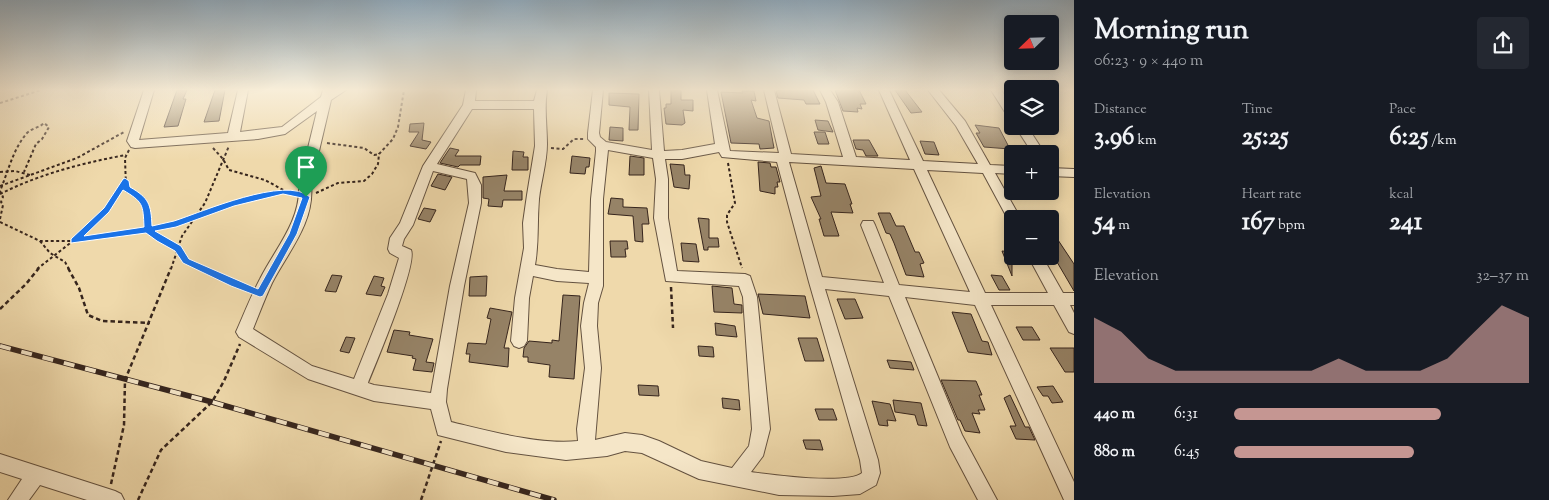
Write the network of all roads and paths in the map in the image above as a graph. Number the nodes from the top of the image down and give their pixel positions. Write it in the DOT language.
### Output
graph roads {
  1 [pos="142,113"];
  2 [pos="238,113"];
  3 [pos="304,113"];
  4 [pos="323,113"];
  5 [pos="400,113"];
  6 [pos="464,113"];
  7 [pos="539,113"];
  8 [pos="596,113"];
  9 [pos="655,113"];
  10 [pos="717,113"];
  11 [pos="774,113"];
  12 [pos="836,113"];
  13 [pos="895,113"];
  14 [pos="952,113"];
  15 [pos="138,126"];
  16 [pos="233,137"];
  17 [pos="317,137"];
  18 [pos="205,138"];
  19 [pos="133,141"];
  20 [pos="598,142"];
  21 [pos="541,146"];
  22 [pos="724,151"];
  23 [pos="126,154"];
  24 [pos="379,154"];
  25 [pos="658,155"];
  26 [pos="784,158"];
  27 [pos="223,159"];
  28 [pos="851,162"];
  29 [pos="919,165"];
  30 [pos="429,166"];
  31 [pos="987,169"];
  32 [pos="1004,170"];
  33 [pos="9,171"];
  34 [pos="0,172"];
  35 [pos="24,172"];
  36 [pos="1059,172"];
  37 [pos="1074,173"];
  38 [pos="30,175"];
  39 [pos="125,181"];
  40 [pos="4,184"];
  41 [pos="0,186"];
  42 [pos="286,192"];
  43 [pos="1,193"];
  44 [pos="306,197"];
  45 [pos="1010,210"];
  46 [pos="196,216"];
  47 [pos="0,219"];
  48 [pos="0,222"];
  49 [pos="868,225"];
  50 [pos="148,230"];
  51 [pos="40,241"];
  52 [pos="74,241"];
  53 [pos="178,248"];
  54 [pos="54,255"];
  55 [pos="1040,265"];
  56 [pos="527,269"];
  57 [pos="671,277"];
  58 [pos="596,278"];
  59 [pos="745,280"];
  60 [pos="816,282"];
  61 [pos="896,289"];
  62 [pos="260,294"];
  63 [pos="1058,298"];
  64 [pos="980,299"];
  65 [pos="1074,299"];
  66 [pos="0,309"];
  67 [pos="150,323"];
  68 [pos="1074,327"];
  69 [pos="673,328"];
  70 [pos="244,332"];
  71 [pos="518,341"];
  72 [pos="358,388"];
  73 [pos="438,402"];
  74 [pos="444,429"];
  75 [pos="587,449"];
  76 [pos="0,463"];
  77 [pos="37,475"];
  78 [pos="736,477"];
  79 [pos="111,498"];
  80 [pos="17,500"];
  81 [pos="138,500"];
  82 [pos="421,500"];
  83 [pos="988,500"];
  84 [pos="1074,500"];
  1 -- 15 [label="street"];
  2 -- 16 [label="street"];
  3 -- 16 [label="street"];
  4 -- 17 [label="street"];
  5 -- 24 [label="path"];
  6 -- 30 [label="street"];
  7 -- 21 [label="street"];
  8 -- 20 [label="street"];
  9 -- 25 [label="street"];
  10 -- 22 [label="street"];
  11 -- 26 [label="street"];
  12 -- 28 [label="street"];
  13 -- 29 [label="street"];
  14 -- 31 [label="street"];
  15 -- 19 [label="street"];
  15 -- 38 [label="path"];
  16 -- 18 [label="street"];
  16 -- 27 [label="path"];
  17 -- 24 [label="path"];
  17 -- 44 [label="street"];
  18 -- 19 [label="street"];
  18 -- 27 [label="path"];
  19 -- 23 [label="path"];
  20 -- 21 [label="path"];
  20 -- 25 [label="street"];
  20 -- 58 [label="street"];
  21 -- 56 [label="street"];
  22 -- 25 [label="street"];
  22 -- 26 [label="street"];
  22 -- 59 [label="path"];
  23 -- 39 [label="path"];
  23 -- 43 [label="path"];
  24 -- 44 [label="path"];
  25 -- 57 [label="street"];
  26 -- 28 [label="street"];
  26 -- 60 [label="street"];
  27 -- 42 [label="path"];
  27 -- 46 [label="path"];
  28 -- 29 [label="street"];
  29 -- 31 [label="street"];
  29 -- 64 [label="street"];
  30 -- 72 [label="street"];
  30 -- 73 [label="street"];
  31 -- 32 [label="street"];
  31 -- 45 [label="street"];
  33 -- 34 [label="path"];
  33 -- 35 [label="path"];
  33 -- 35 [label="path"];
  33 -- 40 [label="path"];
  35 -- 38 [label="path"];
  36 -- 37 [label="street"];
  38 -- 40 [label="path"];
  39 -- 50 [label="path"];
  39 -- 52 [label="path"];
  40 -- 41 [label="path"];
  40 -- 43 [label="path"];
  42 -- 44 [label="path"];
  42 -- 46 [label="path"];
  43 -- 47 [label="path"];
  44 -- 62 [label="street"];
  46 -- 50 [label="path"];
  46 -- 53 [label="path"];
  48 -- 51 [label="path"];
  49 -- 61 [label="street"];
  50 -- 52 [label="path"];
  50 -- 53 [label="path"];
  51 -- 52 [label="path"];
  51 -- 54 [label="path"];
  52 -- 54 [label="path"];
  53 -- 62 [label="path"];
  53 -- 67 [label="path"];
  54 -- 66 [label="path"];
  54 -- 67 [label="path"];
  55 -- 63 [label="street"];
  56 -- 58 [label="street"];
  56 -- 71 [label="street"];
  57 -- 59 [label="street"];
  57 -- 69 [label="path"];
  58 -- 75 [label="street"];
  59 -- 78 [label="street"];
  60 -- 61 [label="street"];
  60 -- 78 [label="street"];
  61 -- 64 [label="street"];
  61 -- 83 [label="street"];
  62 -- 70 [label="street"];
  63 -- 64 [label="street"];
  63 -- 65 [label="street"];
  63 -- 68 [label="street"];
  64 -- 84 [label="street"];
  67 -- 79 [label="path"];
  70 -- 72 [label="street"];
  70 -- 81 [label="path"];
  72 -- 73 [label="street"];
  73 -- 74 [label="street"];
  74 -- 75 [label="street"];
  74 -- 82 [label="path"];
  75 -- 78 [label="street"];
  76 -- 77 [label="street"];
  77 -- 79 [label="street"];
  77 -- 80 [label="street"];
}
